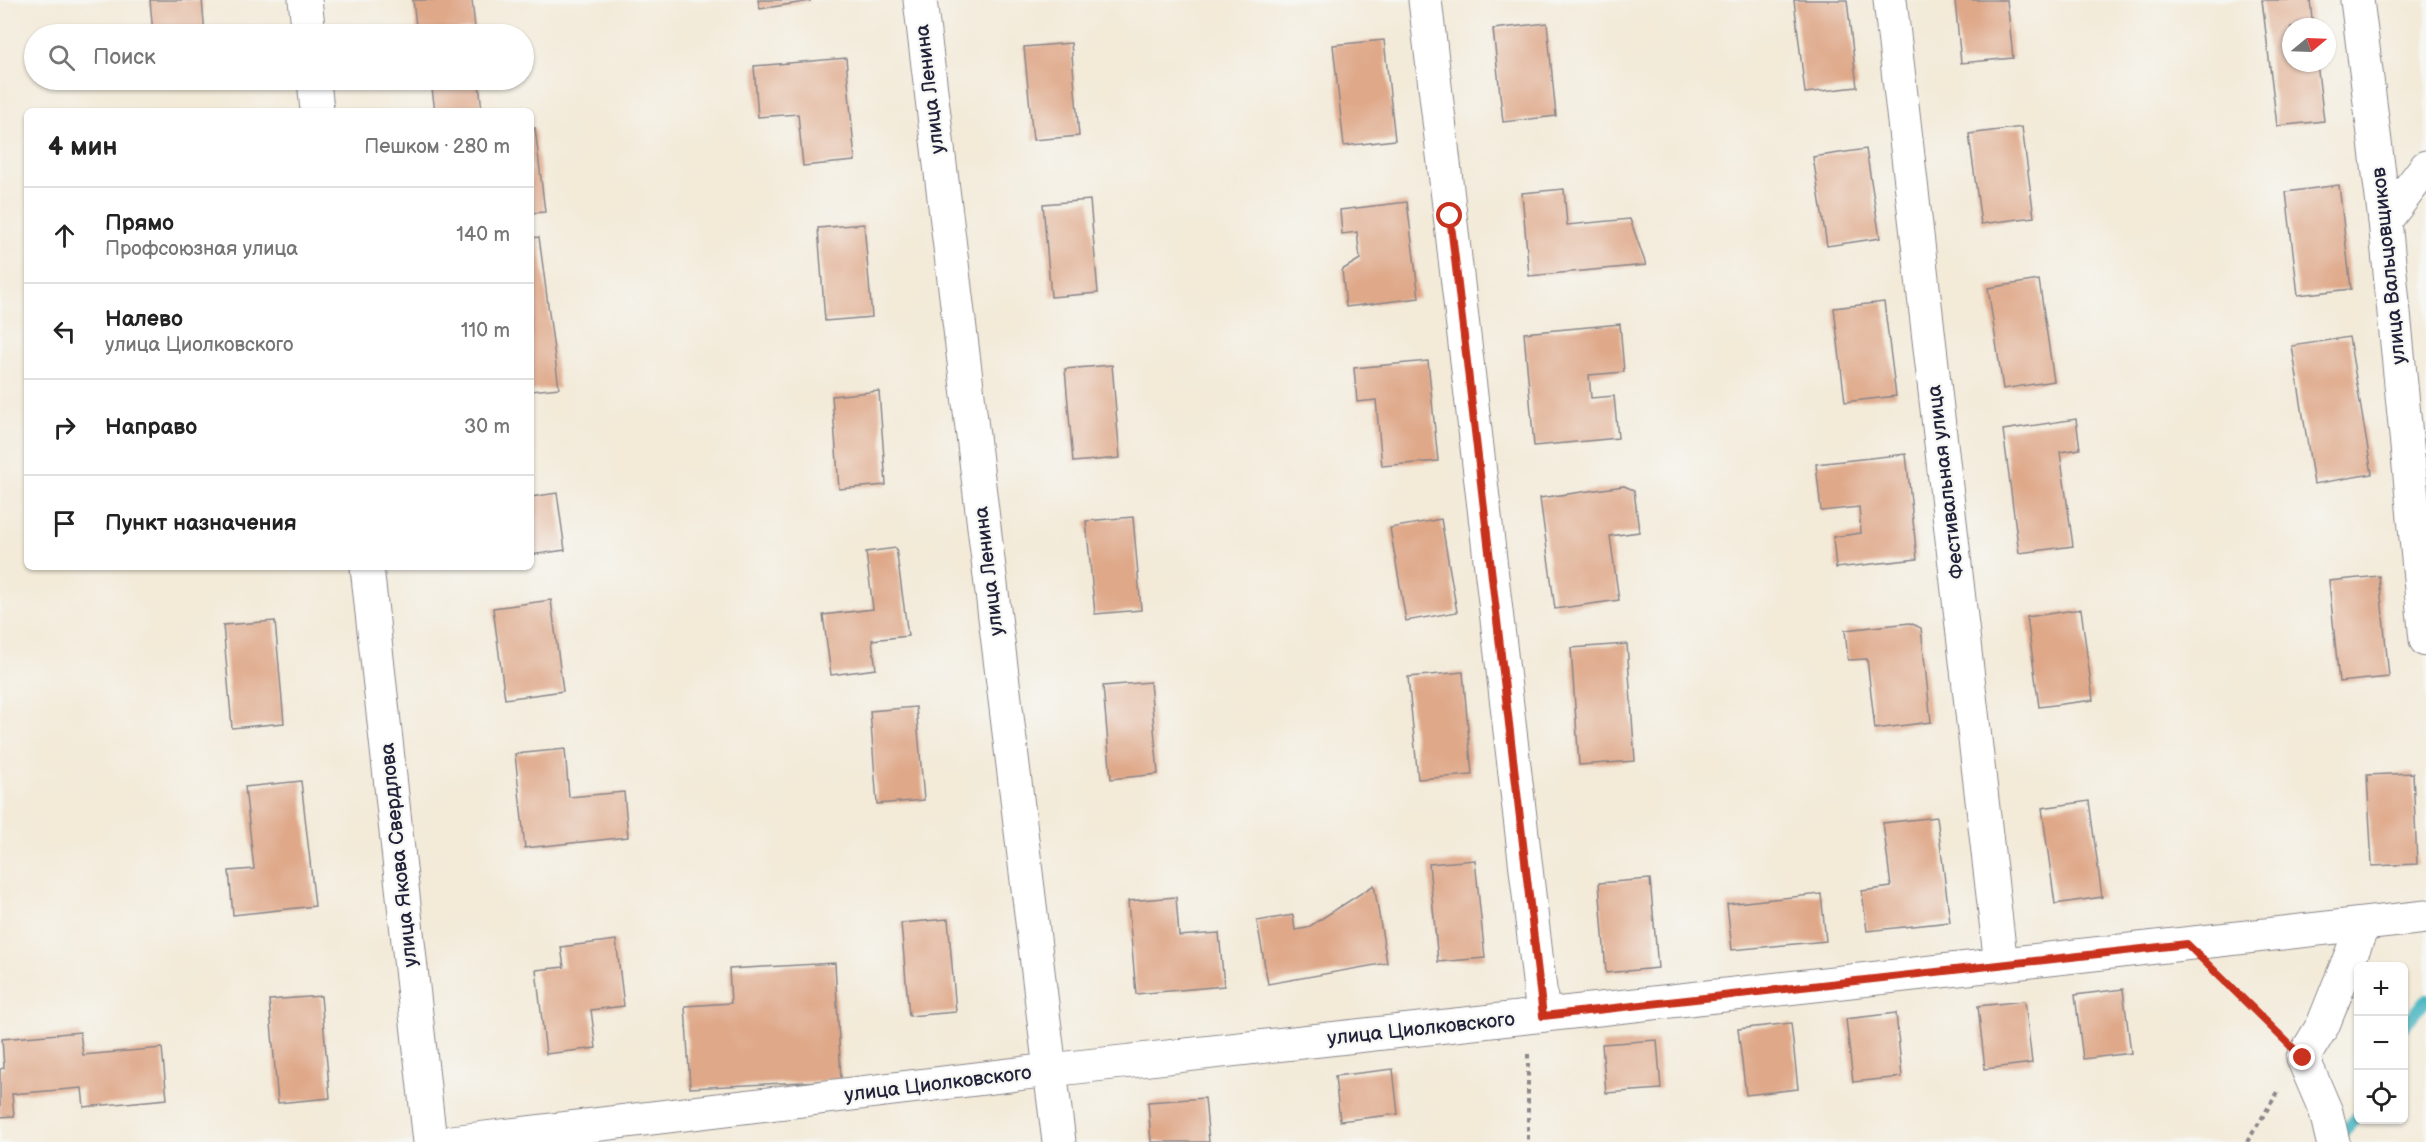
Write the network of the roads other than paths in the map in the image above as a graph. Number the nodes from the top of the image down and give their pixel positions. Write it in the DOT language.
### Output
graph roads {
  1 [pos="305,0"];
  2 [pos="920,0"];
  3 [pos="1425,0"];
  4 [pos="1890,0"];
  5 [pos="2357,0"];
  6 [pos="308,24"];
  7 [pos="315,90"];
  8 [pos="317,108"];
  9 [pos="2426,167"];
  10 [pos="2385,221"];
  11 [pos="367,570"];
  12 [pos="2426,640"];
  13 [pos="2426,917"];
  14 [pos="2363,925"];
  15 [pos="2001,965"];
  16 [pos="1543,1016"];
  17 [pos="1050,1070"];
  18 [pos="430,1142"];
  19 [pos="452,1142"];
  20 [pos="1059,1142"];
  21 [pos="2333,1142"];
  1 -- 6 [label="street"];
  2 -- 17 [label="street, улица Ленина"];
  3 -- 16 [label="street"];
  4 -- 15 [label="street, Фестивальная улица"];
  5 -- 10 [label="street, улица Вальцовщиков"];
  7 -- 8 [label="street"];
  9 -- 10 [label="street"];
  10 -- 12 [label="street, улица Вальцовщиков"];
  11 -- 18 [label="street, улица Якова Свердлова"];
  13 -- 14 [label="street, улица Циолковского"];
  14 -- 15 [label="street, улица Циолковского"];
  14 -- 21 [label="street"];
  15 -- 16 [label="street, улица Циолковского"];
  16 -- 17 [label="street, улица Циолковского"];
  17 -- 19 [label="street, улица Циолковского"];
  17 -- 20 [label="street, улица Ленина"];
}
